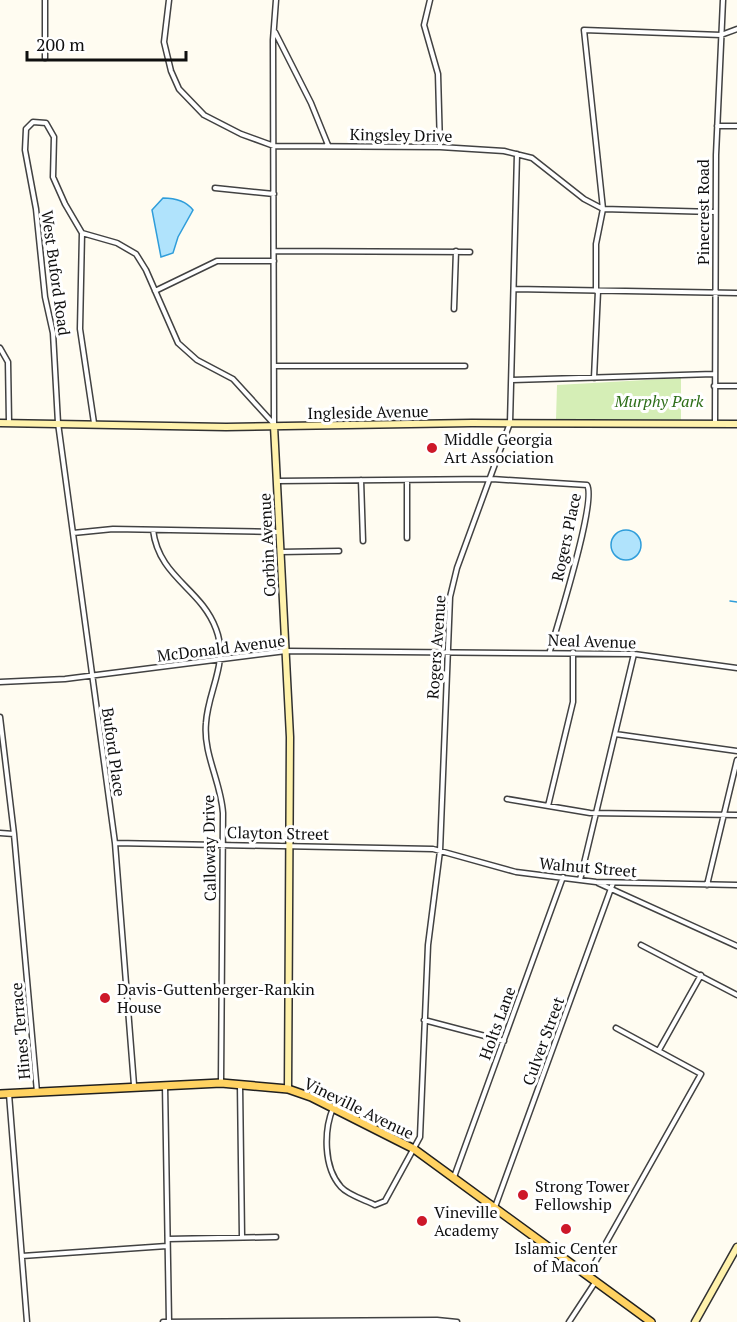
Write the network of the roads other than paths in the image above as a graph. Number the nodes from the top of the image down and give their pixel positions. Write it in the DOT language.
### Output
graph roads {
  1 [pos="45,0"];
  2 [pos="169,0"];
  3 [pos="276,0"];
  4 [pos="430,0"];
  5 [pos="723,0"];
  6 [pos="737,29"];
  7 [pos="275,31"];
  8 [pos="721,35"];
  9 [pos="45,58"];
  10 [pos="717,126"];
  11 [pos="737,126"];
  12 [pos="274,146"];
  13 [pos="328,146"];
  14 [pos="440,147"];
  15 [pos="517,154"];
  16 [pos="214,188"];
  17 [pos="274,194"];
  18 [pos="603,209"];
  19 [pos="715,212"];
  20 [pos="82,232"];
  21 [pos="274,251"];
  22 [pos="456,251"];
  23 [pos="470,252"];
  24 [pos="274,261"];
  25 [pos="514,289"];
  26 [pos="155,291"];
  27 [pos="597,291"];
  28 [pos="715,293"];
  29 [pos="737,293"];
  30 [pos="454,309"];
  31 [pos="0,348"];
  32 [pos="274,366"];
  33 [pos="465,366"];
  34 [pos="714,374"];
  35 [pos="594,378"];
  36 [pos="512,381"];
  37 [pos="714,386"];
  38 [pos="737,386"];
  39 [pos="9,422"];
  40 [pos="0,423"];
  41 [pos="58,423"];
  42 [pos="94,423"];
  43 [pos="510,423"];
  44 [pos="737,424"];
  45 [pos="715,425"];
  46 [pos="274,426"];
  47 [pos="492,479"];
  48 [pos="361,480"];
  49 [pos="407,480"];
  50 [pos="277,481"];
  51 [pos="153,530"];
  52 [pos="278,532"];
  53 [pos="73,533"];
  54 [pos="407,538"];
  55 [pos="363,541"];
  56 [pos="339,551"];
  57 [pos="280,552"];
  58 [pos="286,651"];
  59 [pos="550,651"];
  60 [pos="446,652"];
  61 [pos="573,652"];
  62 [pos="634,654"];
  63 [pos="221,658"];
  64 [pos="737,668"];
  65 [pos="92,676"];
  66 [pos="0,682"];
  67 [pos="0,717"];
  68 [pos="615,734"];
  69 [pos="737,751"];
  70 [pos="737,760"];
  71 [pos="507,799"];
  72 [pos="548,806"];
  73 [pos="596,813"];
  74 [pos="723,815"];
  75 [pos="737,815"];
  76 [pos="0,833"];
  77 [pos="14,834"];
  78 [pos="115,843"];
  79 [pos="223,843"];
  80 [pos="291,845"];
  81 [pos="440,851"];
  82 [pos="563,878"];
  83 [pos="580,880"];
  84 [pos="596,882"];
  85 [pos="614,882"];
  86 [pos="708,885"];
  87 [pos="737,885"];
  88 [pos="611,889"];
  89 [pos="641,945"];
  90 [pos="737,946"];
  91 [pos="701,975"];
  92 [pos="737,995"];
  93 [pos="424,1020"];
  94 [pos="616,1028"];
  95 [pos="504,1041"];
  96 [pos="659,1050"];
  97 [pos="221,1083"];
  98 [pos="165,1084"];
  99 [pos="240,1084"];
  100 [pos="134,1085"];
  101 [pos="288,1089"];
  102 [pos="37,1092"];
  103 [pos="9,1093"];
  104 [pos="0,1094"];
  105 [pos="333,1107"];
  106 [pos="414,1149"];
  107 [pos="454,1177"];
  108 [pos="495,1207"];
  109 [pos="276,1237"];
  110 [pos="242,1238"];
  111 [pos="168,1239"];
  112 [pos="167,1246"];
  113 [pos="737,1247"];
  114 [pos="22,1256"];
  115 [pos="588,1275"];
  116 [pos="596,1280"];
  117 [pos="27,1322"];
  118 [pos="163,1322"];
  119 [pos="169,1322"];
  120 [pos="269,1322"];
  121 [pos="457,1322"];
  122 [pos="569,1322"];
  123 [pos="651,1322"];
  124 [pos="694,1322"];
  1 -- 9 [label="street"];
  2 -- 12 [label="street, Kingsley Drive"];
  3 -- 7 [label="street, Corbin Avenue"];
  4 -- 14 [label="street"];
  5 -- 8 [label="street, Pinecrest Road"];
  6 -- 8 [label="street"];
  7 -- 12 [label="street, Corbin Avenue"];
  7 -- 13 [label="street"];
  8 -- 10 [label="street, Pinecrest Road"];
  8 -- 18 [label="street"];
  10 -- 11 [label="street"];
  10 -- 19 [label="street, Pinecrest Road"];
  12 -- 13 [label="street, Kingsley Drive"];
  12 -- 17 [label="street, Corbin Avenue"];
  13 -- 14 [label="street, Kingsley Drive"];
  14 -- 15 [label="street, Kingsley Drive"];
  15 -- 18 [label="street, Kingsley Drive"];
  15 -- 25 [label="street, Rogers Avenue"];
  16 -- 17 [label="street"];
  17 -- 21 [label="street, Corbin Avenue"];
  18 -- 19 [label="street, Kingsley Drive"];
  18 -- 27 [label="street"];
  19 -- 28 [label="street, Pinecrest Road"];
  20 -- 26 [label="street"];
  20 -- 41 [label="street, West Buford Road"];
  20 -- 42 [label="street"];
  21 -- 22 [label="street"];
  21 -- 24 [label="street, Corbin Avenue"];
  22 -- 23 [label="street"];
  22 -- 30 [label="street"];
  24 -- 26 [label="street"];
  24 -- 32 [label="street, Corbin Avenue"];
  25 -- 27 [label="street"];
  25 -- 36 [label="street, Rogers Avenue"];
  26 -- 46 [label="street"];
  27 -- 28 [label="street"];
  27 -- 35 [label="street"];
  28 -- 29 [label="street"];
  28 -- 34 [label="street, Pinecrest Road"];
  31 -- 39 [label="street"];
  32 -- 33 [label="street"];
  32 -- 46 [label="street, Corbin Avenue"];
  34 -- 35 [label="street"];
  34 -- 37 [label="street, Pinecrest Road"];
  35 -- 36 [label="street"];
  36 -- 43 [label="street, Rogers Avenue"];
  37 -- 38 [label="street"];
  37 -- 45 [label="street, Pinecrest Road"];
  39 -- 40 [label="street, Ingleside Avenue"];
  39 -- 41 [label="street, Ingleside Avenue"];
  41 -- 42 [label="street, Ingleside Avenue"];
  41 -- 53 [label="street, Buford Place"];
  42 -- 46 [label="street, Ingleside Avenue"];
  43 -- 45 [label="street, Ingleside Avenue"];
  43 -- 46 [label="street, Ingleside Avenue"];
  43 -- 47 [label="street, Rogers Avenue"];
  44 -- 45 [label="street, Ingleside Avenue"];
  46 -- 50 [label="street, Corbin Avenue"];
  47 -- 49 [label="street, Rogers Place"];
  47 -- 59 [label="street, Rogers Place"];
  47 -- 60 [label="street, Rogers Avenue"];
  48 -- 49 [label="street, Rogers Place"];
  48 -- 50 [label="street, Rogers Place"];
  48 -- 55 [label="street"];
  49 -- 54 [label="street"];
  50 -- 52 [label="street, Corbin Avenue"];
  51 -- 52 [label="street"];
  51 -- 53 [label="street"];
  51 -- 63 [label="street, Calloway Drive"];
  52 -- 57 [label="street, Corbin Avenue"];
  53 -- 65 [label="street, Buford Place"];
  56 -- 57 [label="street"];
  57 -- 58 [label="street, Corbin Avenue"];
  58 -- 60 [label="street, McDonald Avenue"];
  58 -- 63 [label="street, McDonald Avenue"];
  58 -- 80 [label="street, Corbin Avenue"];
  59 -- 60 [label="street, Neal Avenue"];
  59 -- 61 [label="street, Neal Avenue"];
  60 -- 81 [label="street, Rogers Avenue"];
  61 -- 62 [label="street, Neal Avenue"];
  61 -- 72 [label="street"];
  62 -- 64 [label="street, Neal Avenue"];
  62 -- 68 [label="street"];
  63 -- 65 [label="street, McDonald Avenue"];
  63 -- 79 [label="street, Calloway Drive"];
  65 -- 66 [label="street, McDonald Avenue"];
  65 -- 78 [label="street, Buford Place"];
  67 -- 77 [label="street, Hines Terrace"];
  68 -- 69 [label="street"];
  68 -- 73 [label="street"];
  70 -- 74 [label="street"];
  71 -- 72 [label="street"];
  72 -- 73 [label="street"];
  73 -- 74 [label="street"];
  73 -- 83 [label="street"];
  74 -- 75 [label="street"];
  74 -- 86 [label="street"];
  76 -- 77 [label="street"];
  77 -- 102 [label="street, Hines Terrace"];
  78 -- 79 [label="street, Clayton Street"];
  78 -- 100 [label="street, Buford Place"];
  79 -- 80 [label="street, Clayton Street"];
  79 -- 97 [label="street, Calloway Drive"];
  80 -- 81 [label="street, Clayton Street"];
  80 -- 101 [label="street, Corbin Avenue"];
  81 -- 82 [label="street, Walnut Street"];
  81 -- 93 [label="street, Rogers Avenue"];
  82 -- 83 [label="street, Walnut Street"];
  82 -- 95 [label="street, Holts Lane"];
  83 -- 84 [label="street, Walnut Street"];
  84 -- 85 [label="street, Walnut Street"];
  84 -- 88 [label="street"];
  85 -- 86 [label="street, Walnut Street"];
  85 -- 88 [label="street, Culver Street"];
  86 -- 87 [label="street, Walnut Street"];
  88 -- 90 [label="street"];
  88 -- 108 [label="street, Culver Street"];
  89 -- 91 [label="street"];
  91 -- 92 [label="street"];
  91 -- 96 [label="street"];
  93 -- 95 [label="street"];
  93 -- 106 [label="street, Rogers Avenue"];
  94 -- 96 [label="street"];
  95 -- 107 [label="street, Holts Lane"];
  96 -- 115 [label="street"];
  97 -- 98 [label="main road, Vineville Avenue"];
  97 -- 99 [label="main road, Vineville Avenue"];
  98 -- 100 [label="main road, Vineville Avenue"];
  98 -- 111 [label="street"];
  99 -- 101 [label="main road, Vineville Avenue"];
  99 -- 110 [label="street"];
  100 -- 102 [label="main road, Vineville Avenue"];
  101 -- 105 [label="main road, Vineville Avenue"];
  102 -- 103 [label="main road, Vineville Avenue"];
  103 -- 104 [label="main road, Vineville Avenue"];
  103 -- 114 [label="street"];
  105 -- 106 [label="main road, Vineville Avenue"];
  105 -- 106 [label="street, Rogers Avenue"];
  106 -- 107 [label="main road, Vineville Avenue"];
  107 -- 108 [label="main road, Vineville Avenue"];
  108 -- 115 [label="main road, Vineville Avenue"];
  109 -- 110 [label="street"];
  110 -- 111 [label="street"];
  111 -- 112 [label="street"];
  112 -- 114 [label="street"];
  112 -- 119 [label="street"];
  113 -- 124 [label="street"];
  114 -- 117 [label="street"];
  115 -- 116 [label="main road, Vineville Avenue"];
  116 -- 122 [label="street"];
  116 -- 123 [label="main road, Vineville Avenue"];
  118 -- 119 [label="street"];
  119 -- 120 [label="street"];
  120 -- 121 [label="street"];
}
